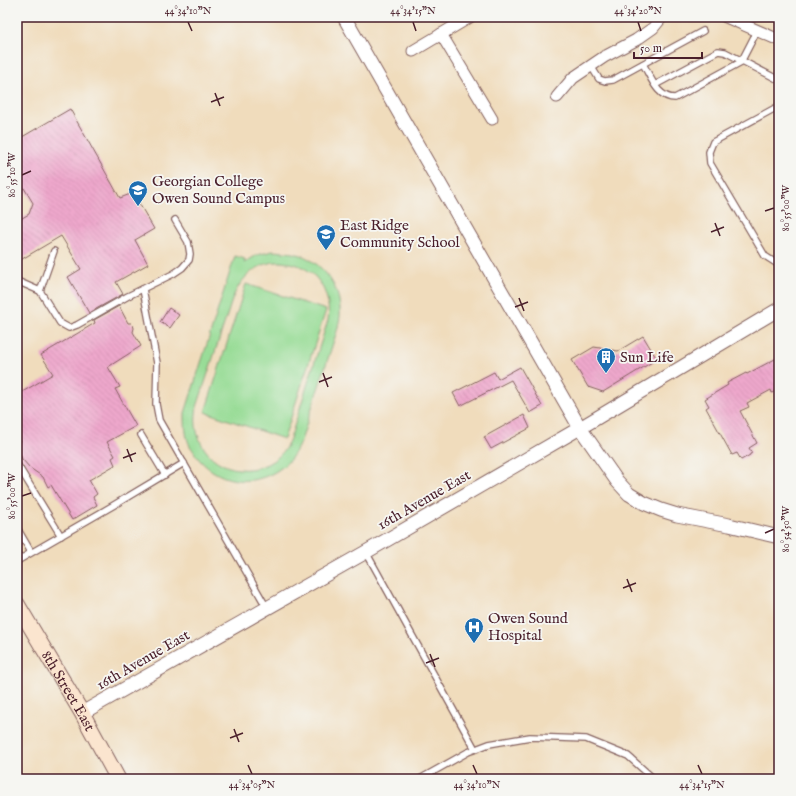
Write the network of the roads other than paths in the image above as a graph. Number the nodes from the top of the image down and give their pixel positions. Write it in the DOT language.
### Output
graph roads {
  1 [pos="344,17"];
  2 [pos="470,17"];
  3 [pos="662,17"];
  4 [pos="726,17"];
  5 [pos="703,31"];
  6 [pos="757,31"];
  7 [pos="441,34"];
  8 [pos="779,40"];
  9 [pos="413,51"];
  10 [pos="741,62"];
  11 [pos="643,64"];
  12 [pos="591,66"];
  13 [pos="779,80"];
  14 [pos="655,85"];
  15 [pos="557,97"];
  16 [pos="779,106"];
  17 [pos="492,120"];
  18 [pos="175,220"];
  19 [pos="54,251"];
  20 [pos="779,265"];
  21 [pos="17,281"];
  22 [pos="143,289"];
  23 [pos="40,290"];
  24 [pos="779,309"];
  25 [pos="580,428"];
  26 [pos="141,435"];
  27 [pos="184,463"];
  28 [pos="17,464"];
  29 [pos="164,475"];
  30 [pos="17,528"];
  31 [pos="60,536"];
  32 [pos="779,537"];
  33 [pos="31,552"];
  34 [pos="366,552"];
  35 [pos="17,561"];
  36 [pos="17,604"];
  37 [pos="267,608"];
  38 [pos="82,713"];
  39 [pos="475,749"];
  40 [pos="118,779"];
  41 [pos="420,779"];
  42 [pos="654,779"];
  1 -- 25 [label="street"];
  2 -- 7 [label="street"];
  3 -- 12 [label="street"];
  4 -- 6 [label="street"];
  5 -- 11 [label="lane"];
  6 -- 8 [label="street"];
  6 -- 10 [label="lane"];
  7 -- 9 [label="street"];
  7 -- 17 [label="street"];
  10 -- 13 [label="lane"];
  10 -- 14 [label="lane"];
  10 -- 14 [label="lane"];
  11 -- 12 [label="lane"];
  11 -- 14 [label="lane"];
  12 -- 15 [label="street"];
  16 -- 20 [label="lane"];
  18 -- 22 [label="lane"];
  19 -- 23 [label="lane"];
  21 -- 23 [label="lane"];
  22 -- 23 [label="lane"];
  22 -- 27 [label="lane"];
  24 -- 25 [label="street, 16th Avenue East"];
  25 -- 32 [label="street"];
  25 -- 34 [label="street, 16th Avenue East"];
  26 -- 29 [label="lane"];
  27 -- 29 [label="lane"];
  27 -- 37 [label="lane"];
  28 -- 31 [label="lane"];
  29 -- 31 [label="lane"];
  30 -- 33 [label="lane"];
  31 -- 33 [label="lane"];
  33 -- 35 [label="lane"];
  34 -- 37 [label="street, 16th Avenue East"];
  34 -- 39 [label="lane"];
  36 -- 38 [label="main road, 8th Street East"];
  37 -- 38 [label="street, 16th Avenue East"];
  38 -- 40 [label="main road, 8th Street East"];
  39 -- 41 [label="lane"];
  39 -- 42 [label="lane"];
}
